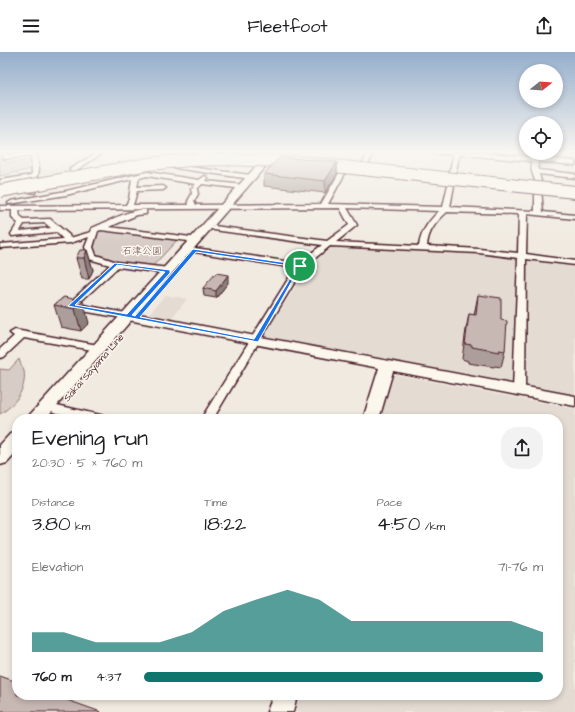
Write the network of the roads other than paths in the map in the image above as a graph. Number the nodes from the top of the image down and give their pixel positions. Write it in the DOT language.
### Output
graph roads {
  1 [pos="35,183"];
  2 [pos="37,183"];
  3 [pos="108,183"];
  4 [pos="135,183"];
  5 [pos="200,183"];
  6 [pos="247,183"];
  7 [pos="252,183"];
  8 [pos="337,183"];
  9 [pos="451,183"];
  10 [pos="504,183"];
  11 [pos="538,183"];
  12 [pos="163,188"];
  13 [pos="0,189"];
  14 [pos="134,189"];
  15 [pos="575,190"];
  16 [pos="33,199"];
  17 [pos="323,206"];
  18 [pos="343,206"];
  19 [pos="162,207"];
  20 [pos="194,207"];
  21 [pos="229,207"];
  22 [pos="0,208"];
  23 [pos="16,208"];
  24 [pos="28,208"];
  25 [pos="128,208"];
  26 [pos="446,209"];
  27 [pos="523,212"];
  28 [pos="539,213"];
  29 [pos="575,217"];
  30 [pos="22,222"];
  31 [pos="214,228"];
  32 [pos="58,230"];
  33 [pos="97,230"];
  34 [pos="67,241"];
  35 [pos="329,244"];
  36 [pos="196,245"];
  37 [pos="0,246"];
  38 [pos="423,249"];
  39 [pos="521,256"];
  40 [pos="575,263"];
  41 [pos="116,264"];
  42 [pos="300,266"];
  43 [pos="169,272"];
  44 [pos="132,317"];
  45 [pos="256,341"];
  46 [pos="98,348"];
  47 [pos="0,355"];
  48 [pos="387,366"];
  49 [pos="519,390"];
  50 [pos="575,401"];
  51 [pos="39,414"];
  52 [pos="52,414"];
  53 [pos="210,414"];
  54 [pos="373,414"];
  55 [pos="12,445"];
  56 [pos="0,458"];
  57 [pos="12,459"];
  58 [pos="0,472"];
  59 [pos="284,700"];
  60 [pos="280,712"];
  1 -- 16 [label="street"];
  2 -- 13 [label="highway, bridge"];
  3 -- 16 [label="street"];
  4 -- 14 [label="street"];
  5 -- 20 [label="street"];
  6 -- 21 [label="main road, Sakai Sayama Line"];
  7 -- 21 [label="main road, Sakai Sayama Line"];
  8 -- 17 [label="street"];
  9 -- 26 [label="street"];
  10 -- 15 [label="highway, bridge"];
  11 -- 28 [label="street"];
  12 -- 14 [label="street"];
  14 -- 25 [label="street"];
  16 -- 22 [label="street"];
  16 -- 24 [label="street"];
  17 -- 18 [label="street"];
  17 -- 21 [label="street"];
  18 -- 26 [label="street"];
  18 -- 35 [label="street"];
  19 -- 20 [label="street"];
  19 -- 25 [label="street"];
  19 -- 33 [label="street"];
  20 -- 21 [label="street"];
  21 -- 31 [label="main road, Sakai Sayama Line"];
  21 -- 36 [label="main road, Sakai Sayama Line"];
  22 -- 23 [label="street"];
  23 -- 24 [label="street"];
  23 -- 30 [label="street"];
  24 -- 25 [label="street"];
  26 -- 27 [label="street"];
  26 -- 38 [label="street"];
  27 -- 28 [label="street"];
  27 -- 39 [label="street"];
  28 -- 29 [label="street"];
  30 -- 32 [label="street"];
  30 -- 32 [label="street"];
  31 -- 35 [label="street"];
  31 -- 36 [label="main road, Sakai Sayama Line"];
  32 -- 34 [label="street"];
  33 -- 34 [label="street"];
  33 -- 36 [label="street"];
  33 -- 41 [label="street"];
  34 -- 37 [label="street"];
  35 -- 38 [label="street"];
  35 -- 42 [label="street"];
  36 -- 42 [label="street"];
  36 -- 43 [label="main road, Sakai Sayama Line"];
  36 -- 44 [label="main road, Sakai Sayama Line"];
  38 -- 39 [label="street"];
  39 -- 40 [label="street"];
  39 -- 49 [label="street"];
  41 -- 43 [label="street"];
  41 -- 44 [label="street"];
  42 -- 45 [label="street"];
  43 -- 44 [label="main road, Sakai Sayama Line"];
  44 -- 45 [label="street"];
  44 -- 46 [label="main road, Sakai Sayama Line"];
  44 -- 52 [label="main road, Sakai Sayama Line"];
  45 -- 48 [label="street"];
  45 -- 53 [label="street"];
  46 -- 47 [label="street"];
  46 -- 51 [label="main road, Sakai Sayama Line"];
  48 -- 49 [label="street"];
  48 -- 54 [label="street"];
  49 -- 50 [label="street"];
  55 -- 56 [label="main road"];
  57 -- 58 [label="main road"];
  59 -- 60 [label="street"];
}
